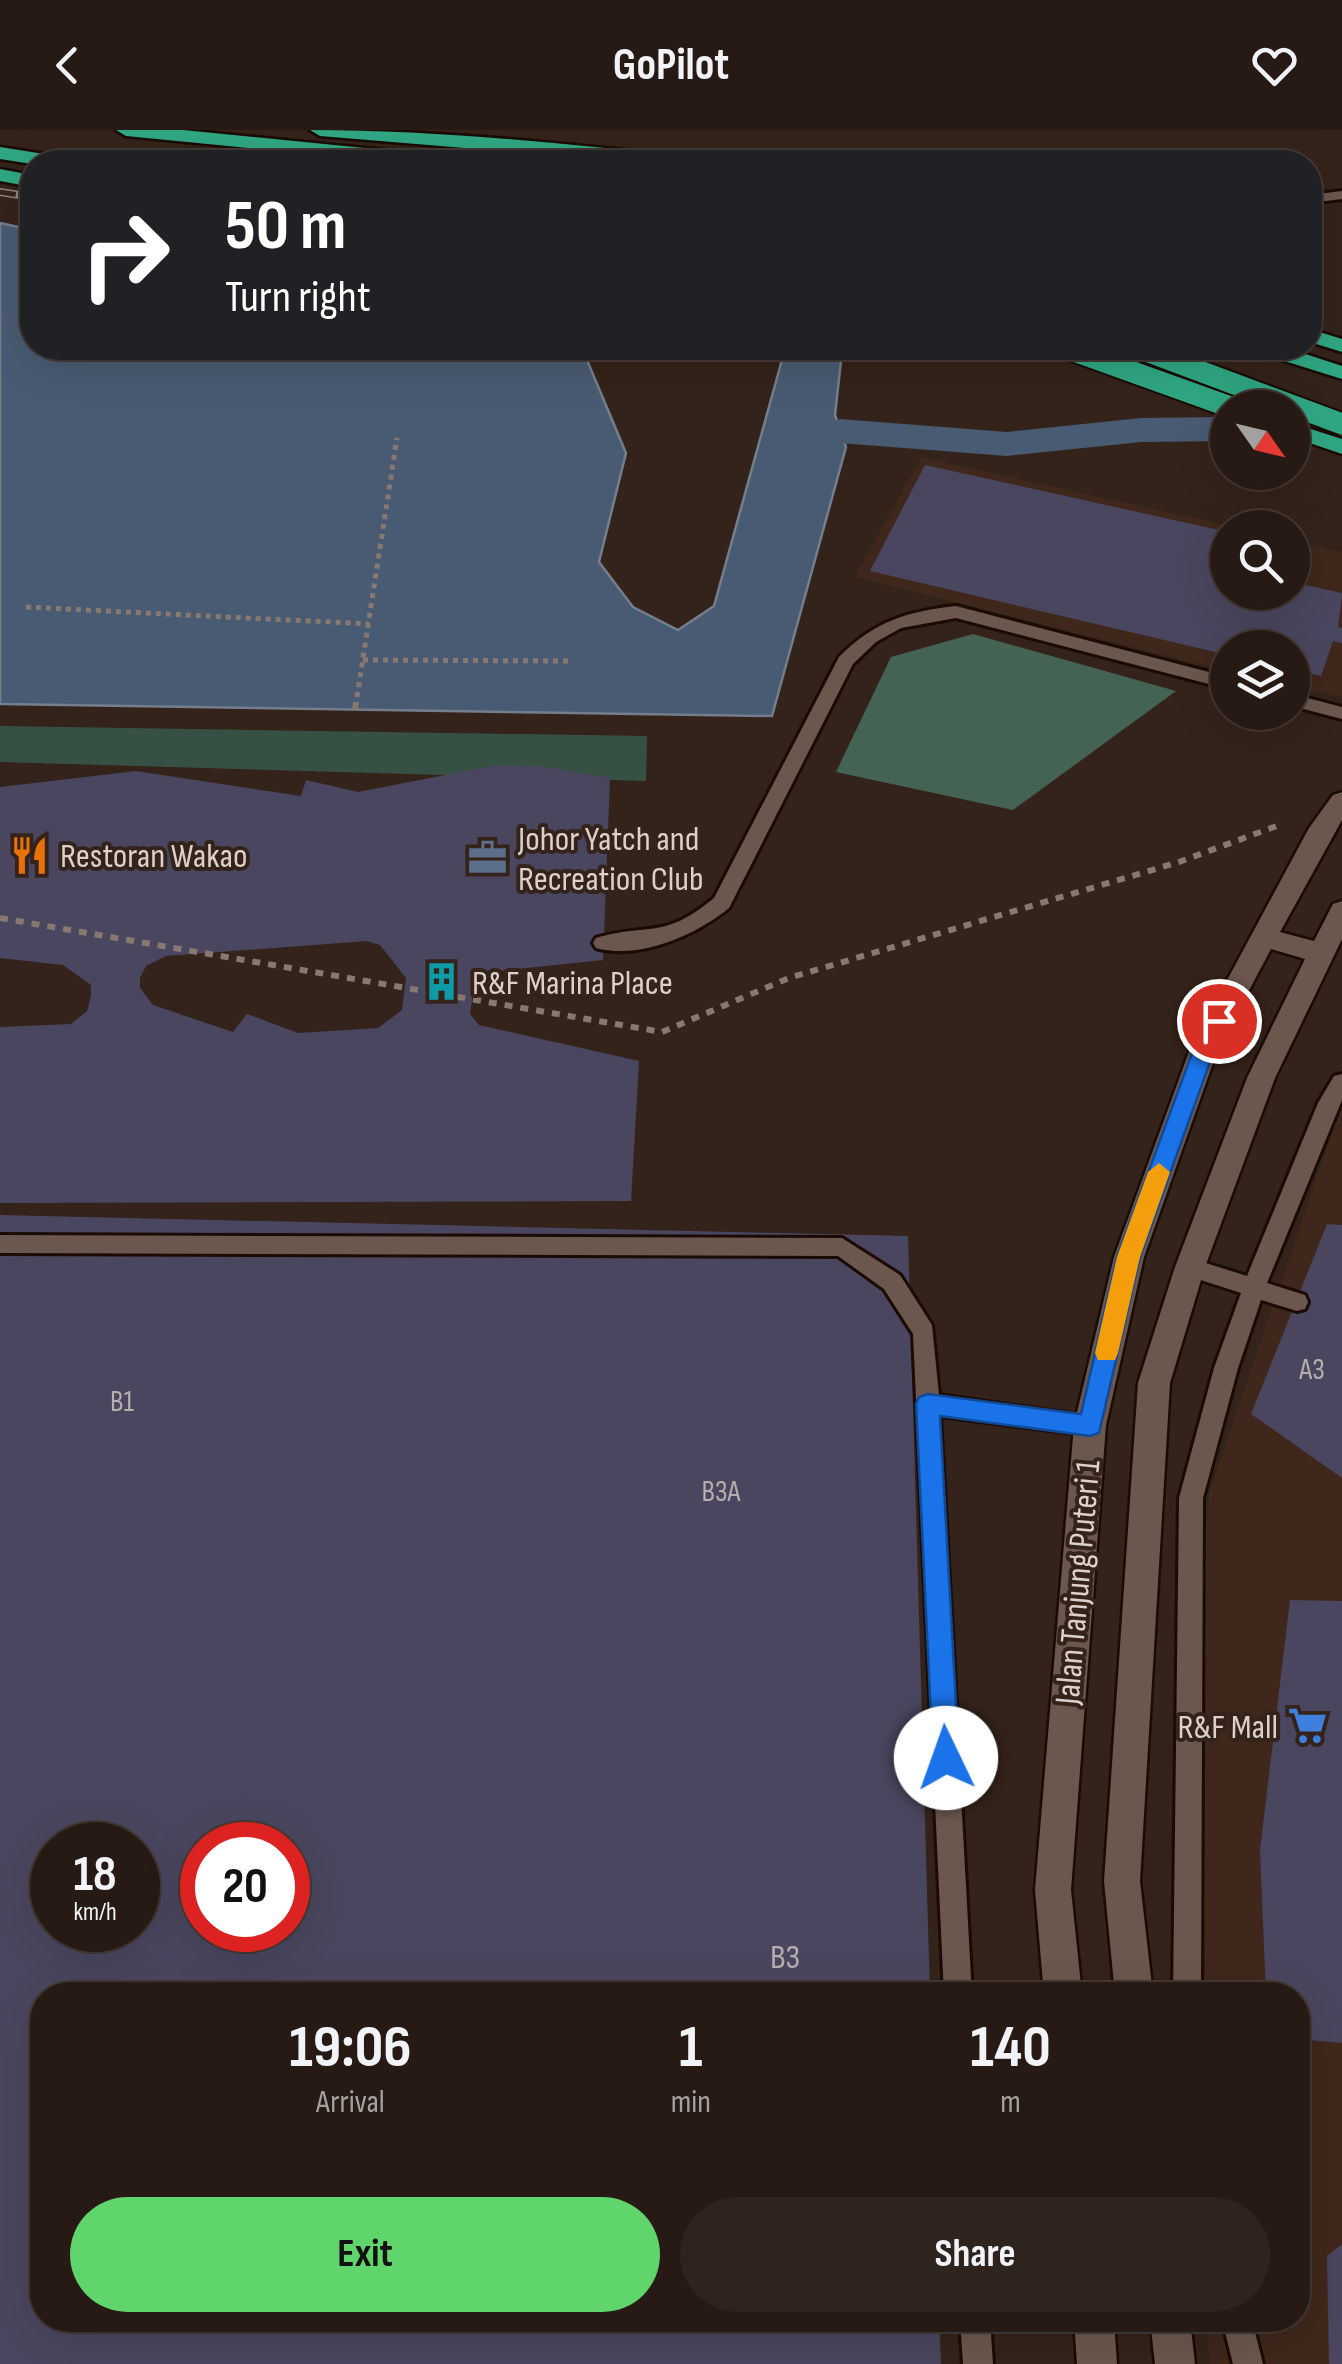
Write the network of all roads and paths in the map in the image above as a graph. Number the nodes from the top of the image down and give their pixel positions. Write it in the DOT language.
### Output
graph roads {
  1 [pos="126,130"];
  2 [pos="320,130"];
  3 [pos="325,150"];
  4 [pos="569,150"];
  5 [pos="1099,360"];
  6 [pos="1170,360"];
  7 [pos="1304,360"];
  8 [pos="1342,372"];
  9 [pos="1210,400"];
  10 [pos="1342,424"];
  11 [pos="1310,435"];
  12 [pos="398,438"];
  13 [pos="1342,447"];
  14 [pos="26,607"];
  15 [pos="369,624"];
  16 [pos="363,660"];
  17 [pos="573,660"];
  18 [pos="1210,678"];
  19 [pos="1310,704"];
  20 [pos="355,710"];
  21 [pos="1342,712"];
  22 [pos="1342,801"];
  23 [pos="1342,911"];
  24 [pos="1263,937"];
  25 [pos="603,943"];
  26 [pos="1320,953"];
  27 [pos="1342,1082"];
  28 [pos="0,1244"];
  29 [pos="1190,1267"];
  30 [pos="1254,1287"];
  31 [pos="1296,1302"];
  32 [pos="928,1404"];
  33 [pos="1090,1426"];
  34 [pos="957,1982"];
  35 [pos="1062,1982"];
  36 [pos="1133,1982"];
  37 [pos="1187,1982"];
  38 [pos="976,2332"];
  39 [pos="1095,2332"];
  40 [pos="1171,2332"];
  41 [pos="1240,2332"];
  42 [pos="978,2364"];
  43 [pos="1097,2364"];
  44 [pos="1175,2364"];
  45 [pos="1248,2364"];
  1 -- 3 [label="highway"];
  2 -- 4 [label="highway"];
  5 -- 9 [label="highway, bridge"];
  6 -- 10 [label="highway, bridge"];
  7 -- 8 [label="highway"];
  11 -- 13 [label="highway"];
  12 -- 15 [label="path"];
  14 -- 15 [label="path"];
  15 -- 16 [label="path"];
  16 -- 17 [label="path"];
  16 -- 20 [label="path"];
  18 -- 25 [label="lane"];
  19 -- 21 [label="lane"];
  22 -- 24 [label="street, Jalan Tanjung Puteri 1"];
  23 -- 26 [label="street, Jalan Tanjung Puteri 1"];
  24 -- 26 [label="street"];
  24 -- 33 [label="street, Jalan Tanjung Puteri 1"];
  26 -- 29 [label="street, Jalan Tanjung Puteri 1"];
  27 -- 30 [label="lane"];
  28 -- 32 [label="lane"];
  29 -- 30 [label="lane"];
  29 -- 36 [label="street, Jalan Tanjung Puteri 1"];
  30 -- 31 [label="lane"];
  30 -- 37 [label="lane"];
  32 -- 33 [label="lane"];
  32 -- 34 [label="lane"];
  33 -- 35 [label="street, Jalan Tanjung Puteri 1"];
  38 -- 42 [label="lane"];
  39 -- 43 [label="street"];
  40 -- 44 [label="street"];
  41 -- 45 [label="lane"];
}
